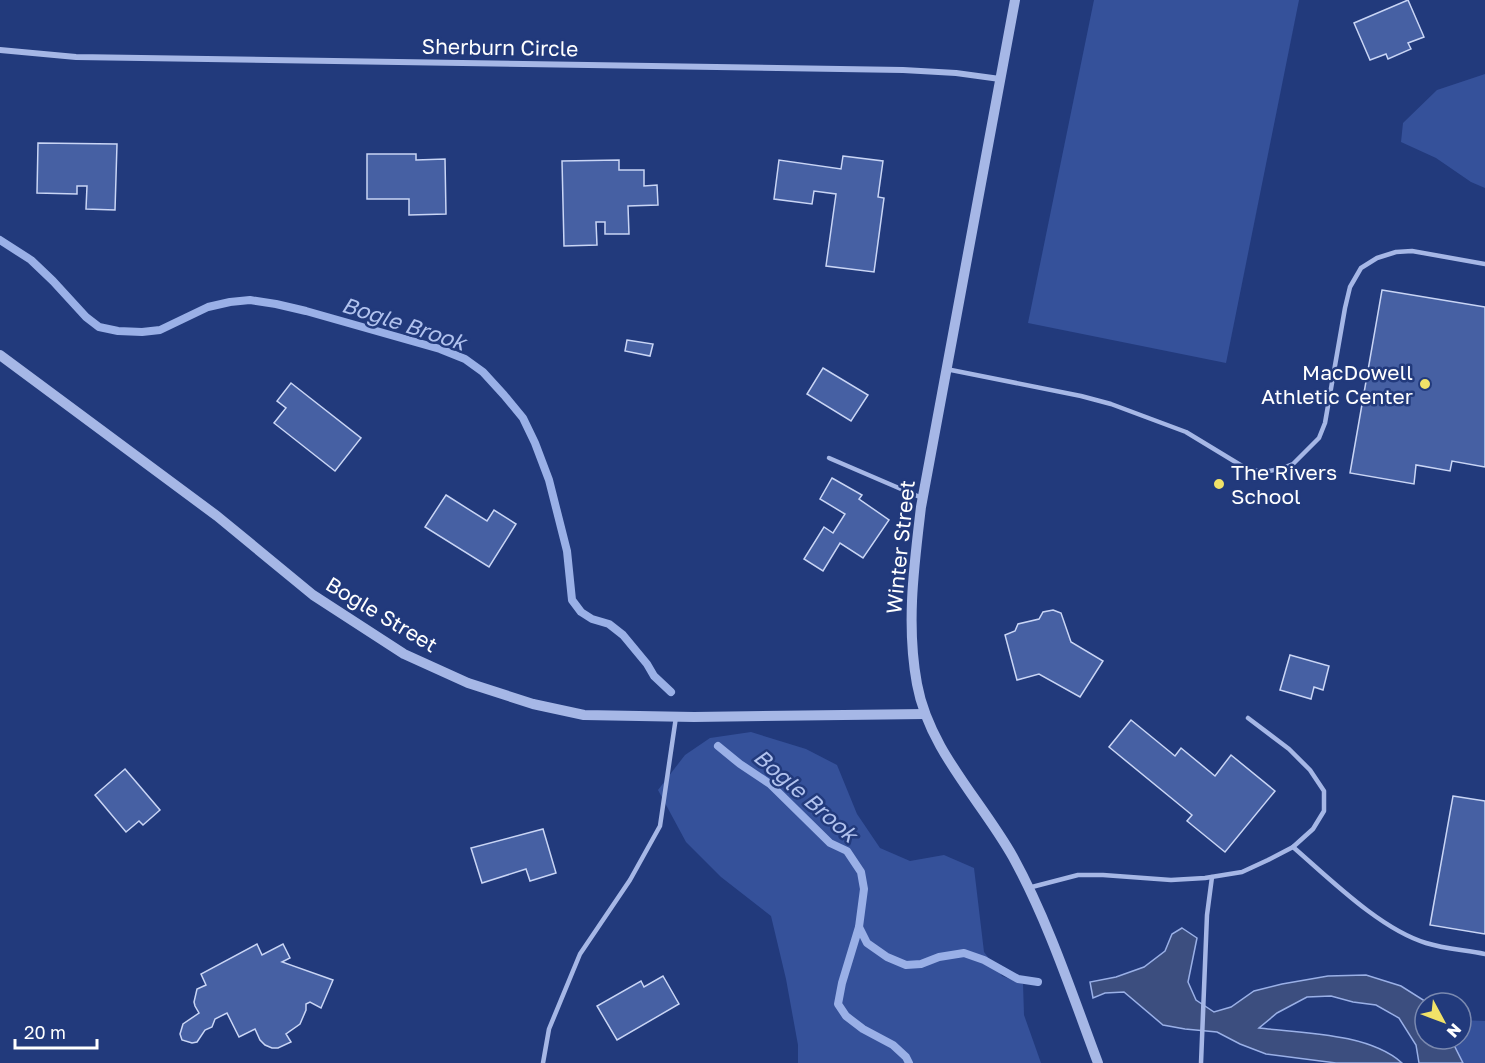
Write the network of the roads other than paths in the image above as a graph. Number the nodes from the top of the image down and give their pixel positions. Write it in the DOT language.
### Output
graph roads {
  1 [pos="1015,0"];
  2 [pos="0,50"];
  3 [pos="1000,79"];
  4 [pos="1485,264"];
  5 [pos="0,355"];
  6 [pos="946,369"];
  7 [pos="829,458"];
  8 [pos="922,498"];
  9 [pos="925,714"];
  10 [pos="676,717"];
  11 [pos="1248,718"];
  12 [pos="1293,847"];
  13 [pos="1212,877"];
  14 [pos="1028,888"];
  15 [pos="1485,954"];
  16 [pos="543,1063"];
  17 [pos="1098,1063"];
  18 [pos="1201,1063"];
  1 -- 3 [label="street, Winter Street"];
  2 -- 3 [label="street, Sherburn Circle"];
  3 -- 6 [label="street, Winter Street"];
  4 -- 6 [label="lane"];
  5 -- 10 [label="street, Bogle Street"];
  6 -- 8 [label="street, Winter Street"];
  7 -- 8 [label="lane"];
  8 -- 9 [label="street, Winter Street"];
  9 -- 10 [label="street, Bogle Street"];
  9 -- 14 [label="street, Winter Street"];
  10 -- 16 [label="lane"];
  11 -- 12 [label="lane"];
  12 -- 13 [label="lane"];
  12 -- 15 [label="lane"];
  13 -- 14 [label="lane"];
  13 -- 18 [label="lane"];
  14 -- 17 [label="street, Winter Street"];
}
